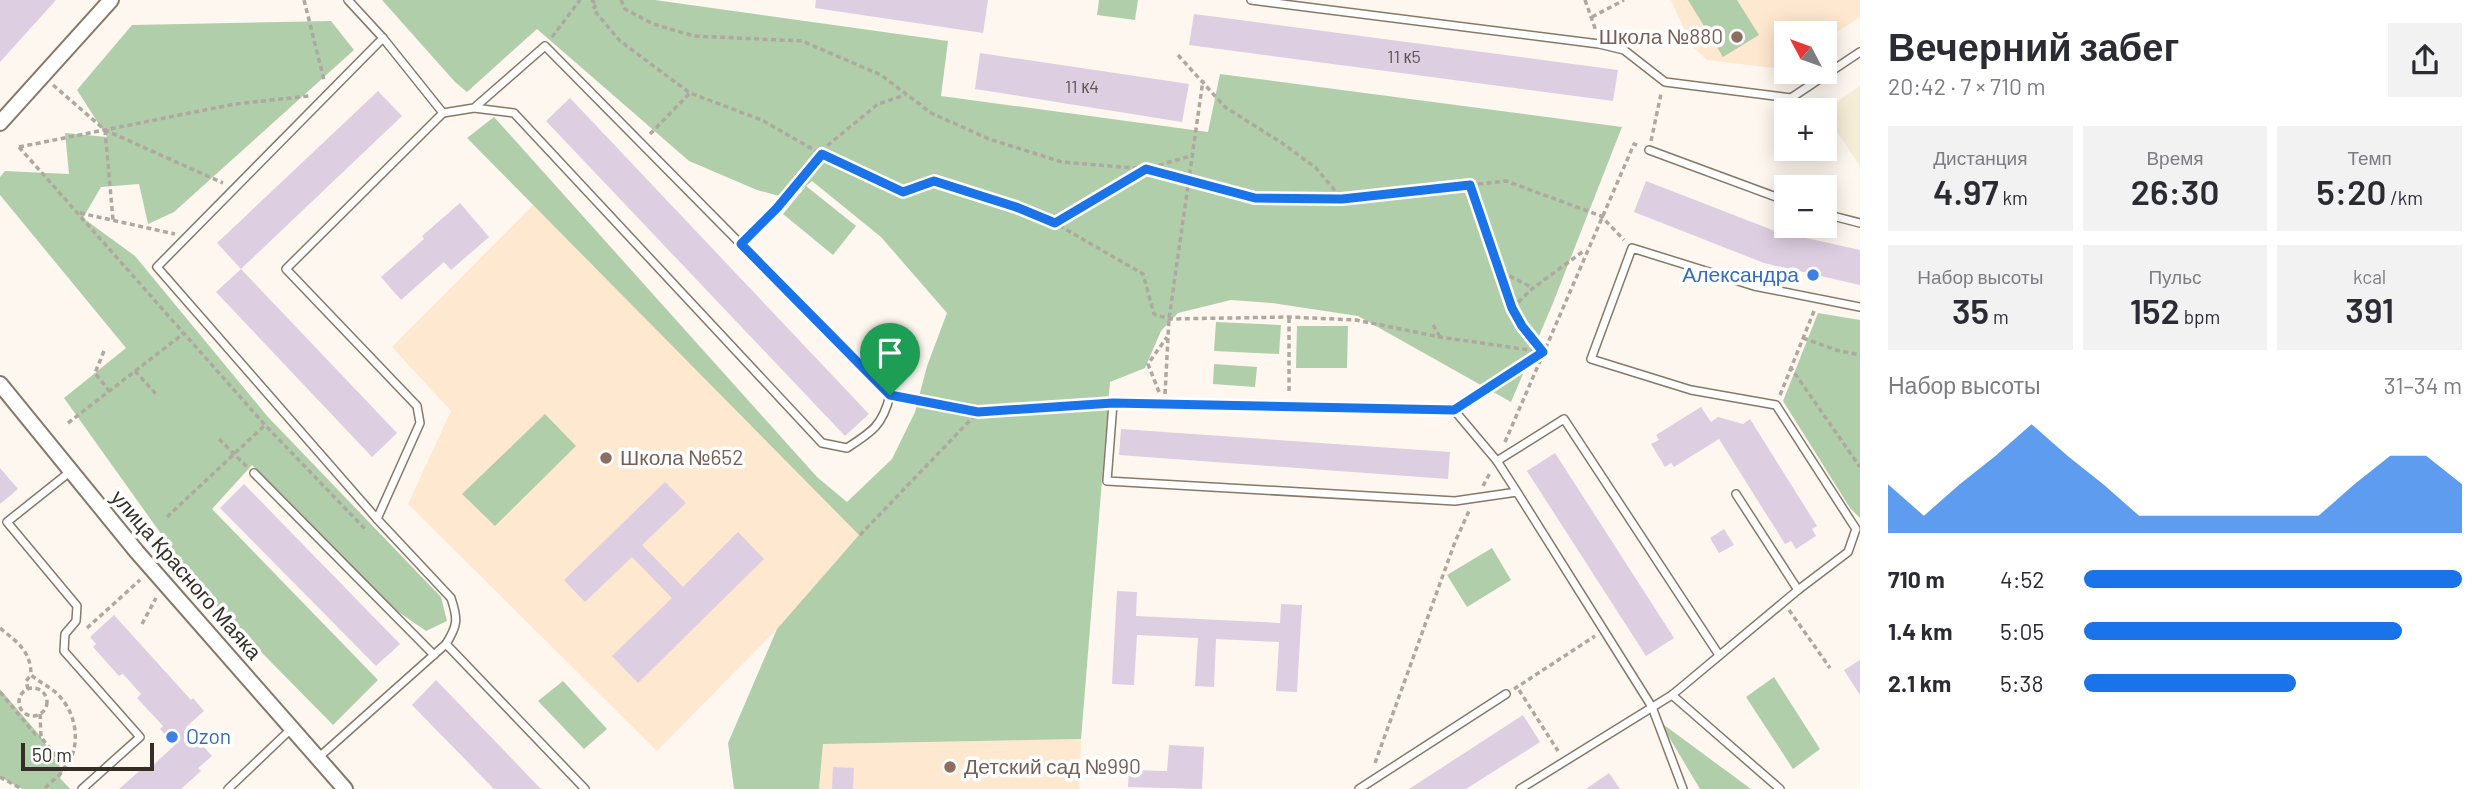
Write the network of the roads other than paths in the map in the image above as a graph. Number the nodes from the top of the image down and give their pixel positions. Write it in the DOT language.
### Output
graph roads {
  1 [pos="111,0"];
  2 [pos="348,0"];
  3 [pos="1251,0"];
  4 [pos="383,38"];
  5 [pos="1860,52"];
  6 [pos="474,108"];
  7 [pos="443,113"];
  8 [pos="0,123"];
  9 [pos="1649,150"];
  10 [pos="1774,196"];
  11 [pos="1837,217"];
  12 [pos="1860,223"];
  13 [pos="1860,307"];
  14 [pos="0,384"];
  15 [pos="1497,461"];
  16 [pos="71,471"];
  17 [pos="254,473"];
  18 [pos="1517,492"];
  19 [pos="1736,494"];
  20 [pos="377,519"];
  21 [pos="8,522"];
  22 [pos="0,527"];
  23 [pos="1798,590"];
  24 [pos="446,644"];
  25 [pos="434,655"];
  26 [pos="1719,655"];
  27 [pos="1506,694"];
  28 [pos="1672,695"];
  29 [pos="1652,707"];
  30 [pos="291,729"];
  31 [pos="318,758"];
  32 [pos="82,789"];
  33 [pos="228,789"];
  34 [pos="345,789"];
  35 [pos="585,789"];
  36 [pos="1359,789"];
  37 [pos="1520,789"];
  38 [pos="1683,789"];
  39 [pos="1780,789"];
  1 -- 8 [label="street"];
  2 -- 4 [label="lane"];
  3 -- 5 [label="lane"];
  4 -- 7 [label="lane"];
  4 -- 20 [label="lane"];
  6 -- 6 [label="lane"];
  6 -- 7 [label="lane"];
  7 -- 20 [label="lane"];
  9 -- 10 [label="lane"];
  11 -- 12 [label="lane"];
  13 -- 23 [label="lane"];
  14 -- 16 [label="street, улица Красного Маяка"];
  15 -- 18 [label="lane"];
  15 -- 18 [label="lane"];
  15 -- 26 [label="lane"];
  16 -- 21 [label="lane"];
  16 -- 30 [label="street, улица Красного Маяка"];
  17 -- 25 [label="lane"];
  18 -- 29 [label="lane"];
  19 -- 23 [label="lane"];
  20 -- 24 [label="lane"];
  21 -- 22 [label="lane"];
  21 -- 32 [label="lane"];
  23 -- 26 [label="lane"];
  24 -- 25 [label="lane"];
  24 -- 35 [label="lane"];
  25 -- 31 [label="lane"];
  26 -- 28 [label="lane"];
  27 -- 36 [label="lane"];
  28 -- 29 [label="lane"];
  28 -- 39 [label="lane"];
  29 -- 37 [label="lane"];
  29 -- 38 [label="lane"];
  30 -- 31 [label="street, улица Красного Маяка"];
  30 -- 33 [label="lane"];
  31 -- 34 [label="street, улица Красного Маяка"];
}
